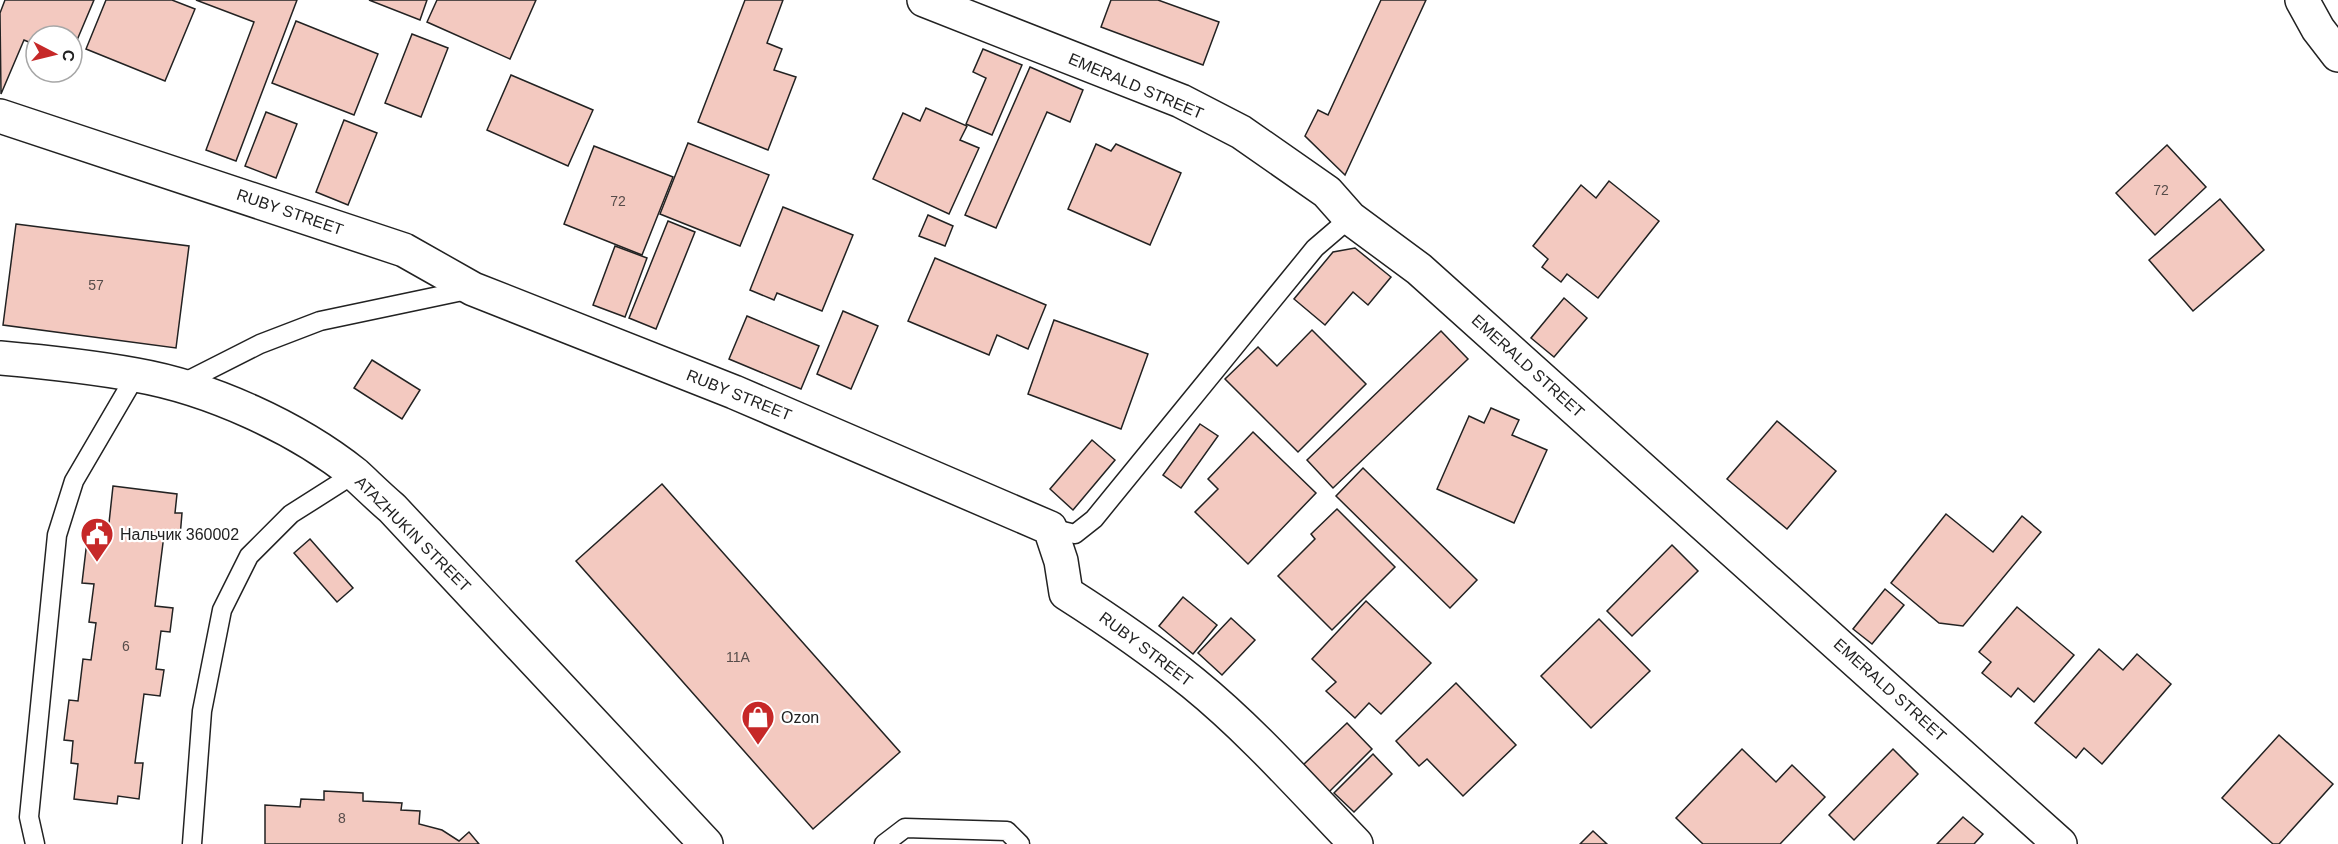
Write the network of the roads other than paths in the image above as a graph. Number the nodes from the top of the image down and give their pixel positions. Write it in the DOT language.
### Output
graph roads {
  1 [pos="924,0"];
  2 [pos="2302,0"];
  3 [pos="2338,55"];
  4 [pos="0,116"];
  5 [pos="1350,218"];
  6 [pos="473,289"];
  7 [pos="0,358"];
  8 [pos="136,375"];
  9 [pos="178,386"];
  10 [pos="354,474"];
  11 [pos="1050,528"];
  12 [pos="35,844"];
  13 [pos="192,844"];
  14 [pos="706,844"];
  15 [pos="884,844"];
  16 [pos="1020,844"];
  17 [pos="1356,844"];
  18 [pos="2060,844"];
  1 -- 5 [label="street, EMERALD STREET"];
  2 -- 3 [label="street"];
  4 -- 6 [label="street, RUBY STREET"];
  5 -- 11 [label="lane"];
  5 -- 18 [label="street, EMERALD STREET"];
  6 -- 9 [label="lane"];
  6 -- 11 [label="street, RUBY STREET"];
  7 -- 8 [label="street, ATAZHUKIN STREET"];
  8 -- 9 [label="street, ATAZHUKIN STREET"];
  8 -- 12 [label="lane"];
  9 -- 10 [label="street, ATAZHUKIN STREET"];
  10 -- 13 [label="lane"];
  10 -- 14 [label="street, ATAZHUKIN STREET"];
  11 -- 17 [label="street, RUBY STREET"];
  15 -- 16 [label="lane"];
}
